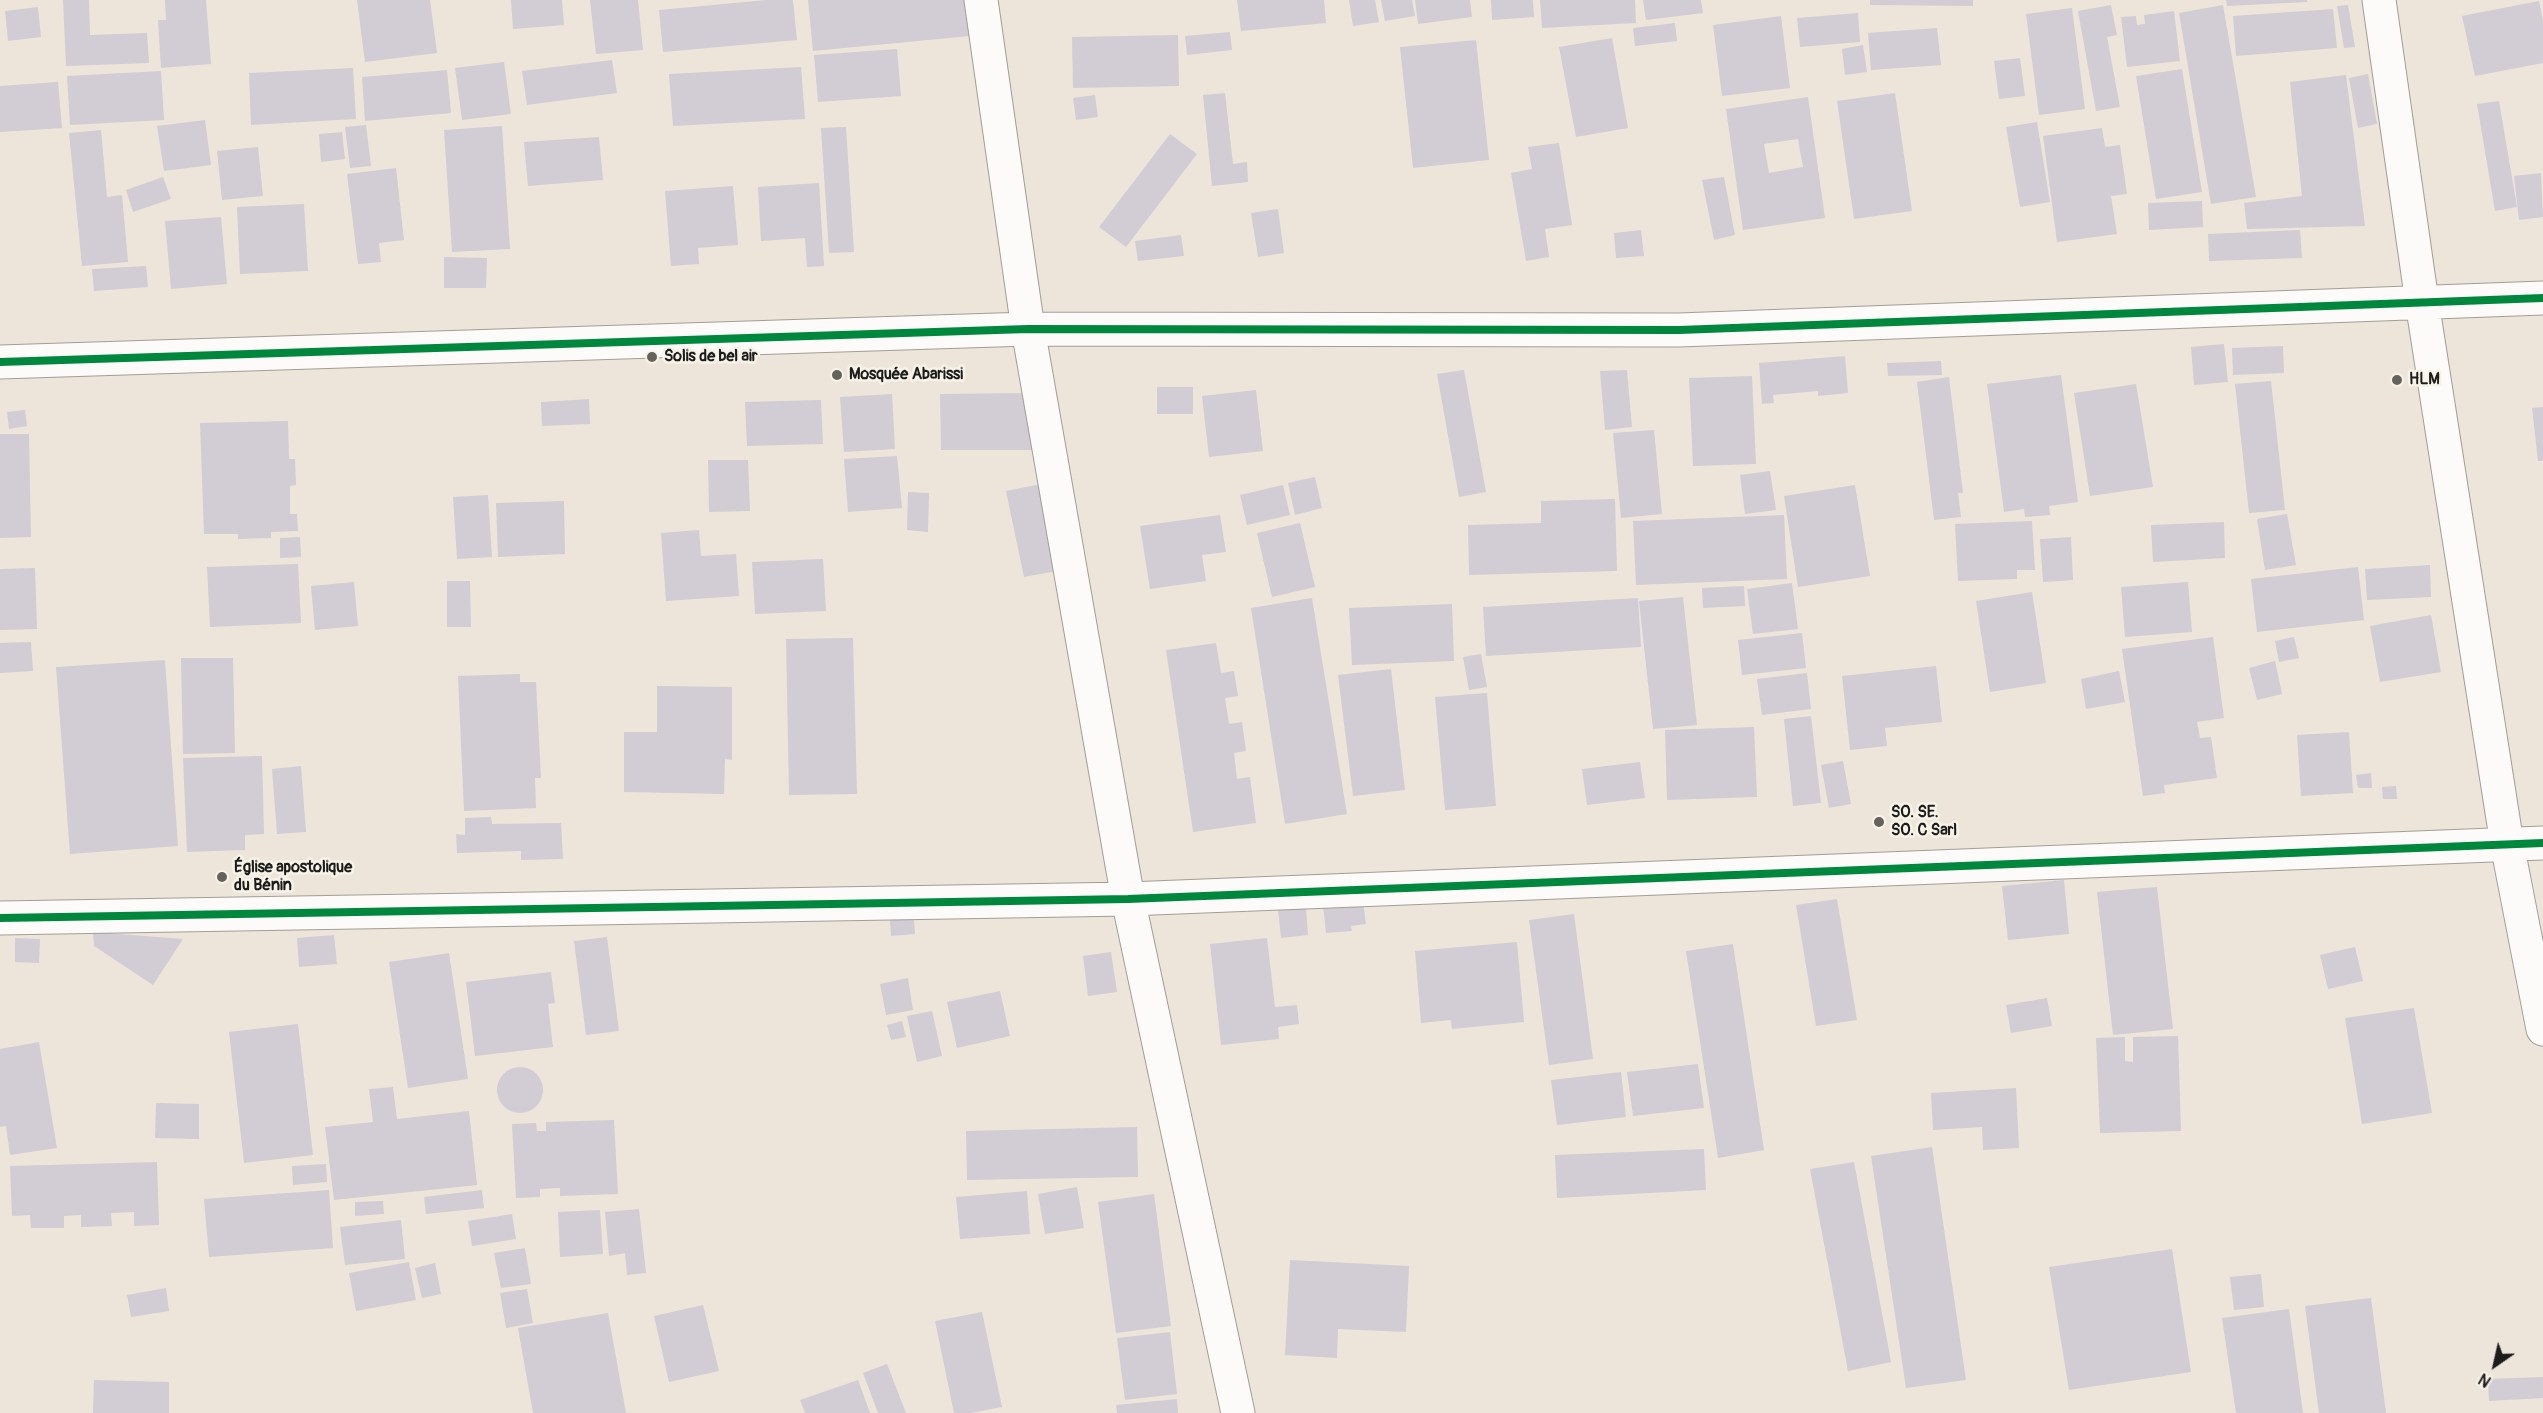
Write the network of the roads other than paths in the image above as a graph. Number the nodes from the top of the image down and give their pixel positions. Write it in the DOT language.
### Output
graph roads {
  1 [pos="981,0"];
  2 [pos="2379,0"];
  3 [pos="2543,298"];
  4 [pos="2422,302"];
  5 [pos="1028,329"];
  6 [pos="0,362"];
  7 [pos="2543,843"];
  8 [pos="2507,844"];
  9 [pos="1128,899"];
  10 [pos="0,918"];
  11 [pos="2543,1029"];
  12 [pos="1238,1413"];
  1 -- 5 [label="street"];
  2 -- 4 [label="street"];
  3 -- 4 [label="street"];
  4 -- 5 [label="street"];
  4 -- 8 [label="street"];
  5 -- 6 [label="street"];
  5 -- 9 [label="street"];
  7 -- 8 [label="street"];
  8 -- 9 [label="street"];
  8 -- 11 [label="street"];
  9 -- 10 [label="street"];
  9 -- 12 [label="street"];
}
